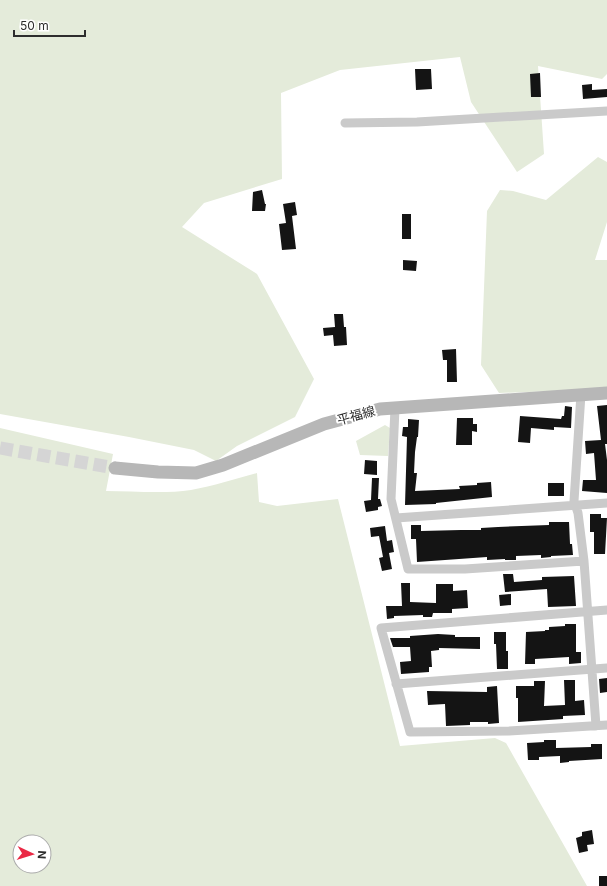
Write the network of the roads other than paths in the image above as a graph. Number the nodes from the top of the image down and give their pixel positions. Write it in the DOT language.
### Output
graph roads {
  1 [pos="607,111"];
  2 [pos="345,124"];
  3 [pos="607,393"];
  4 [pos="581,394"];
  5 [pos="395,408"];
  6 [pos="115,468"];
  7 [pos="607,504"];
  8 [pos="576,506"];
  9 [pos="396,518"];
  10 [pos="584,561"];
  11 [pos="607,610"];
  12 [pos="587,612"];
  13 [pos="607,668"];
  14 [pos="592,669"];
  15 [pos="396,684"];
  16 [pos="607,725"];
  17 [pos="596,726"];
  1 -- 2 [label="street"];
  3 -- 4 [label="street, 平福線"];
  4 -- 5 [label="street, 平福線"];
  4 -- 8 [label="street"];
  5 -- 6 [label="street, 平福線"];
  5 -- 9 [label="street"];
  7 -- 8 [label="street"];
  8 -- 9 [label="street"];
  8 -- 10 [label="street"];
  9 -- 10 [label="street"];
  10 -- 12 [label="street"];
  11 -- 12 [label="street"];
  12 -- 14 [label="street"];
  12 -- 15 [label="street"];
  13 -- 14 [label="street"];
  14 -- 15 [label="street"];
  14 -- 17 [label="street"];
  15 -- 17 [label="street"];
  16 -- 17 [label="street"];
}
